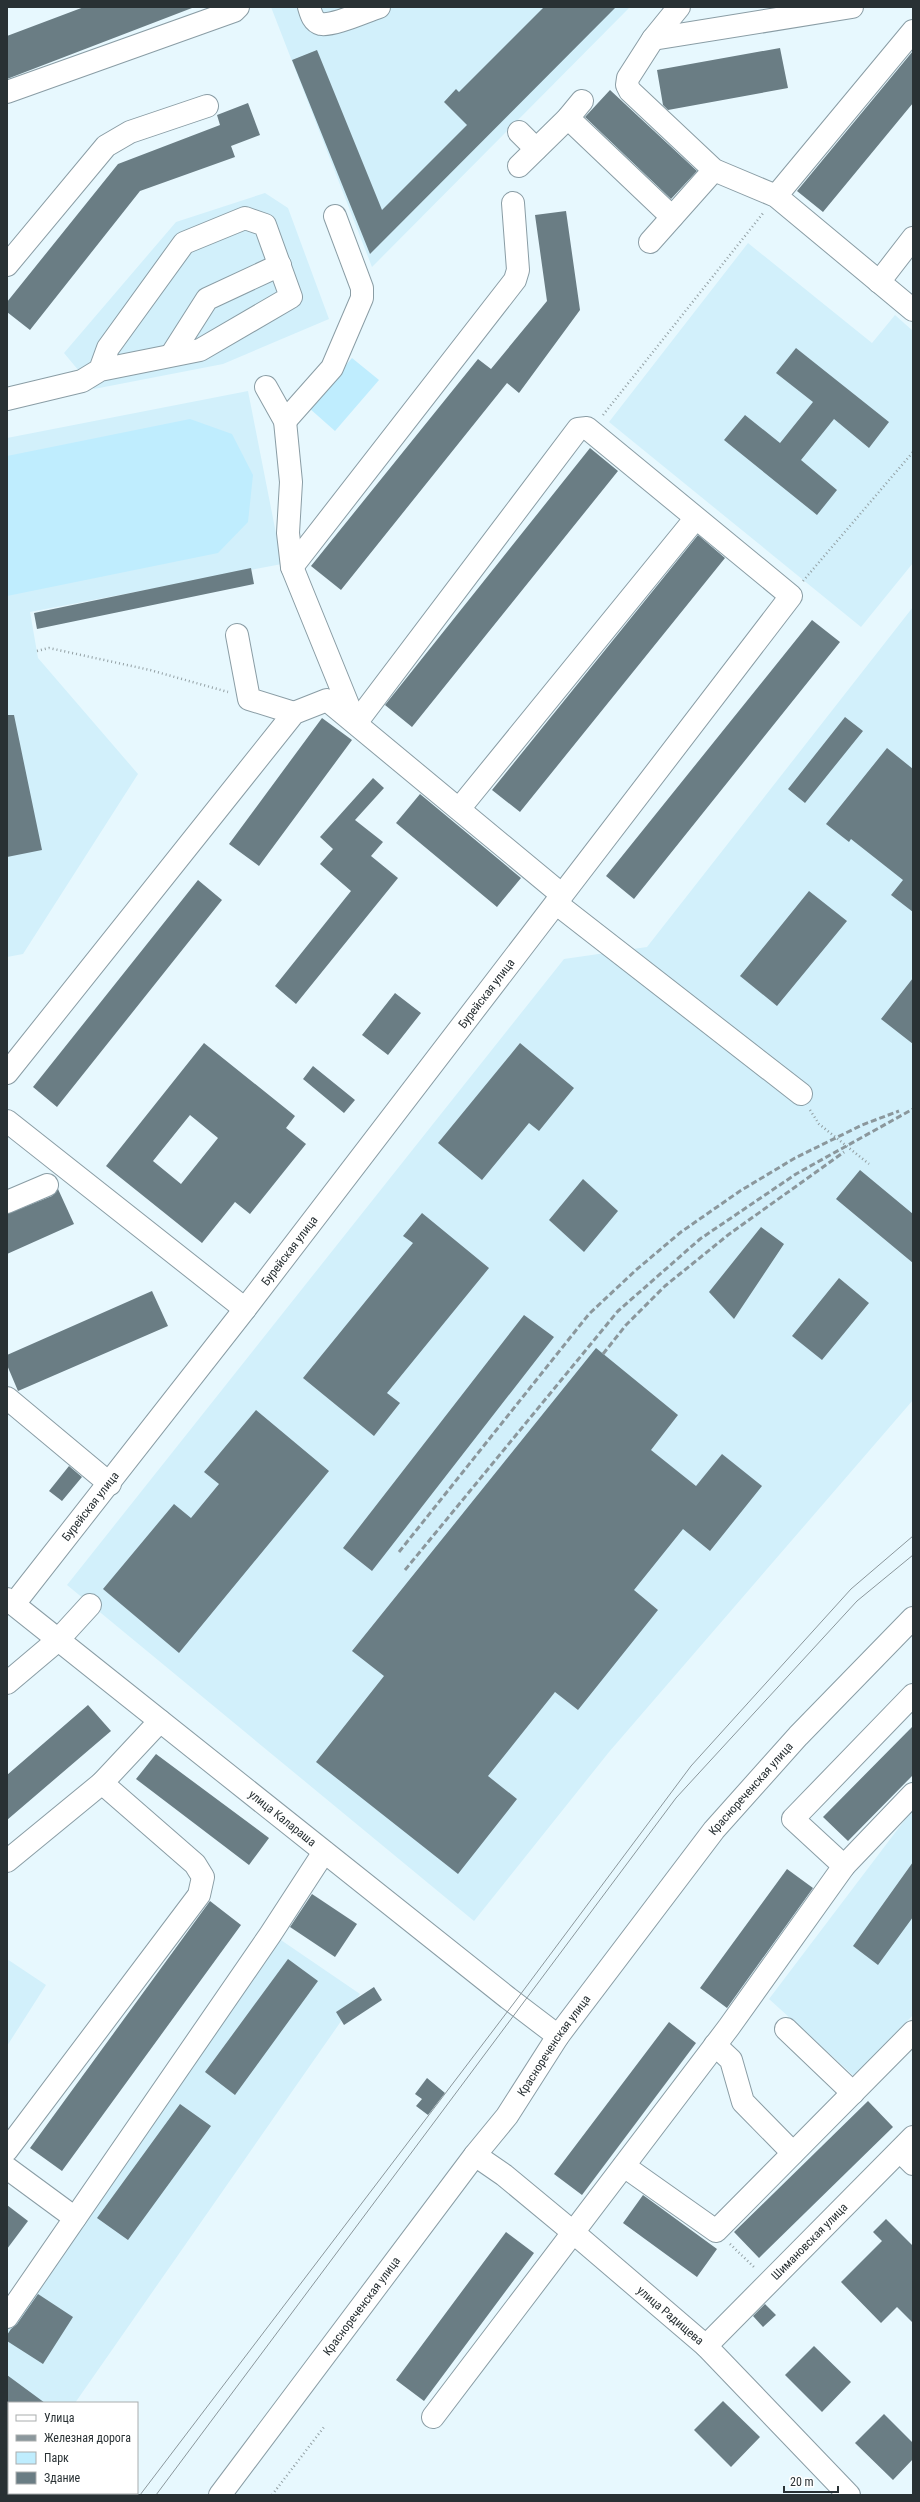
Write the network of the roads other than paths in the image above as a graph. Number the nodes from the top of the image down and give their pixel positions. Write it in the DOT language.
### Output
graph roads {
  1 [pos="238,7"];
  2 [pos="309,7"];
  3 [pos="380,7"];
  4 [pos="679,7"];
  5 [pos="852,7"];
  6 [pos="913,31"];
  7 [pos="653,39"];
  8 [pos="7,92"];
  9 [pos="582,101"];
  10 [pos="207,106"];
  11 [pos="568,118"];
  12 [pos="519,132"];
  13 [pos="536,149"];
  14 [pos="518,166"];
  15 [pos="714,170"];
  16 [pos="776,196"];
  17 [pos="513,203"];
  18 [pos="335,216"];
  19 [pos="672,217"];
  20 [pos="913,238"];
  21 [pos="650,242"];
  22 [pos="7,265"];
  23 [pos="280,265"];
  24 [pos="879,282"];
  25 [pos="913,310"];
  26 [pos="172,354"];
  27 [pos="100,370"];
  28 [pos="266,388"];
  29 [pos="7,399"];
  30 [pos="286,421"];
  31 [pos="695,519"];
  32 [pos="292,567"];
  33 [pos="237,635"];
  34 [pos="294,713"];
  35 [pos="356,723"];
  36 [pos="459,809"];
  37 [pos="559,899"];
  38 [pos="7,1073"];
  39 [pos="801,1094"];
  40 [pos="7,1121"];
  41 [pos="47,1184"];
  42 [pos="7,1202"];
  43 [pos="245,1309"];
  44 [pos="7,1398"];
  45 [pos="110,1484"];
  46 [pos="10,1602"];
  47 [pos="90,1605"];
  48 [pos="913,1618"];
  49 [pos="58,1640"];
  50 [pos="7,1683"];
  51 [pos="913,1695"];
  52 [pos="160,1721"];
  53 [pos="102,1783"];
  54 [pos="913,1794"];
  55 [pos="324,1852"];
  56 [pos="7,1861"];
  57 [pos="844,1866"];
  58 [pos="786,2029"];
  59 [pos="913,2032"];
  60 [pos="558,2036"];
  61 [pos="715,2045"];
  62 [pos="853,2093"];
  63 [pos="7,2150"];
  64 [pos="909,2151"];
  65 [pos="793,2153"];
  66 [pos="475,2155"];
  67 [pos="624,2166"];
  68 [pos="7,2168"];
  69 [pos="75,2218"];
  70 [pos="574,2232"];
  71 [pos="7,2317"];
  72 [pos="706,2346"];
  73 [pos="433,2417"];
  74 [pos="220,2495"];
  75 [pos="849,2495"];
  1 -- 8 [label="street"];
  2 -- 3 [label="street"];
  4 -- 7 [label="street"];
  5 -- 7 [label="street"];
  6 -- 16 [label="street"];
  7 -- 15 [label="street"];
  9 -- 11 [label="street"];
  10 -- 22 [label="street"];
  11 -- 13 [label="street"];
  11 -- 19 [label="street"];
  12 -- 13 [label="street"];
  13 -- 14 [label="street"];
  15 -- 16 [label="street"];
  15 -- 19 [label="street"];
  16 -- 24 [label="street"];
  17 -- 32 [label="street"];
  18 -- 30 [label="street"];
  19 -- 21 [label="street"];
  20 -- 24 [label="street"];
  23 -- 26 [label="street"];
  23 -- 26 [label="street"];
  23 -- 27 [label="street"];
  24 -- 25 [label="street"];
  26 -- 27 [label="street"];
  27 -- 29 [label="street"];
  28 -- 30 [label="street"];
  30 -- 32 [label="street"];
  31 -- 35 [label="street"];
  31 -- 36 [label="street"];
  31 -- 37 [label="street, Бурейская улица"];
  32 -- 35 [label="street"];
  33 -- 34 [label="street"];
  34 -- 35 [label="street"];
  34 -- 38 [label="street"];
  35 -- 36 [label="street"];
  36 -- 37 [label="street"];
  37 -- 39 [label="street"];
  37 -- 43 [label="street, Бурейская улица"];
  40 -- 43 [label="street"];
  41 -- 42 [label="street"];
  43 -- 45 [label="street, Бурейская улица"];
  44 -- 45 [label="street"];
  45 -- 46 [label="street, Бурейская улица"];
  46 -- 49 [label="street, улица Калараша"];
  47 -- 49 [label="street"];
  48 -- 60 [label="street, Краснореченская улица"];
  49 -- 50 [label="street"];
  49 -- 52 [label="street, улица Калараша"];
  51 -- 57 [label="street"];
  52 -- 53 [label="street"];
  52 -- 55 [label="street, улица Калараша"];
  53 -- 56 [label="street"];
  53 -- 63 [label="street"];
  54 -- 57 [label="street"];
  55 -- 60 [label="street, улица Калараша"];
  55 -- 69 [label="street"];
  57 -- 61 [label="street"];
  58 -- 62 [label="street"];
  59 -- 62 [label="street"];
  60 -- 66 [label="street, Краснореченская улица"];
  61 -- 65 [label="street"];
  61 -- 67 [label="street"];
  62 -- 65 [label="street"];
  64 -- 72 [label="street, Шимановская улица"];
  65 -- 67 [label="street"];
  66 -- 70 [label="street, улица Радищева"];
  66 -- 74 [label="street, Краснореченская улица"];
  67 -- 70 [label="street"];
  68 -- 69 [label="street"];
  69 -- 71 [label="street"];
  70 -- 72 [label="street, улица Радищева"];
  70 -- 73 [label="street"];
  72 -- 75 [label="street, улица Радищева"];
}
